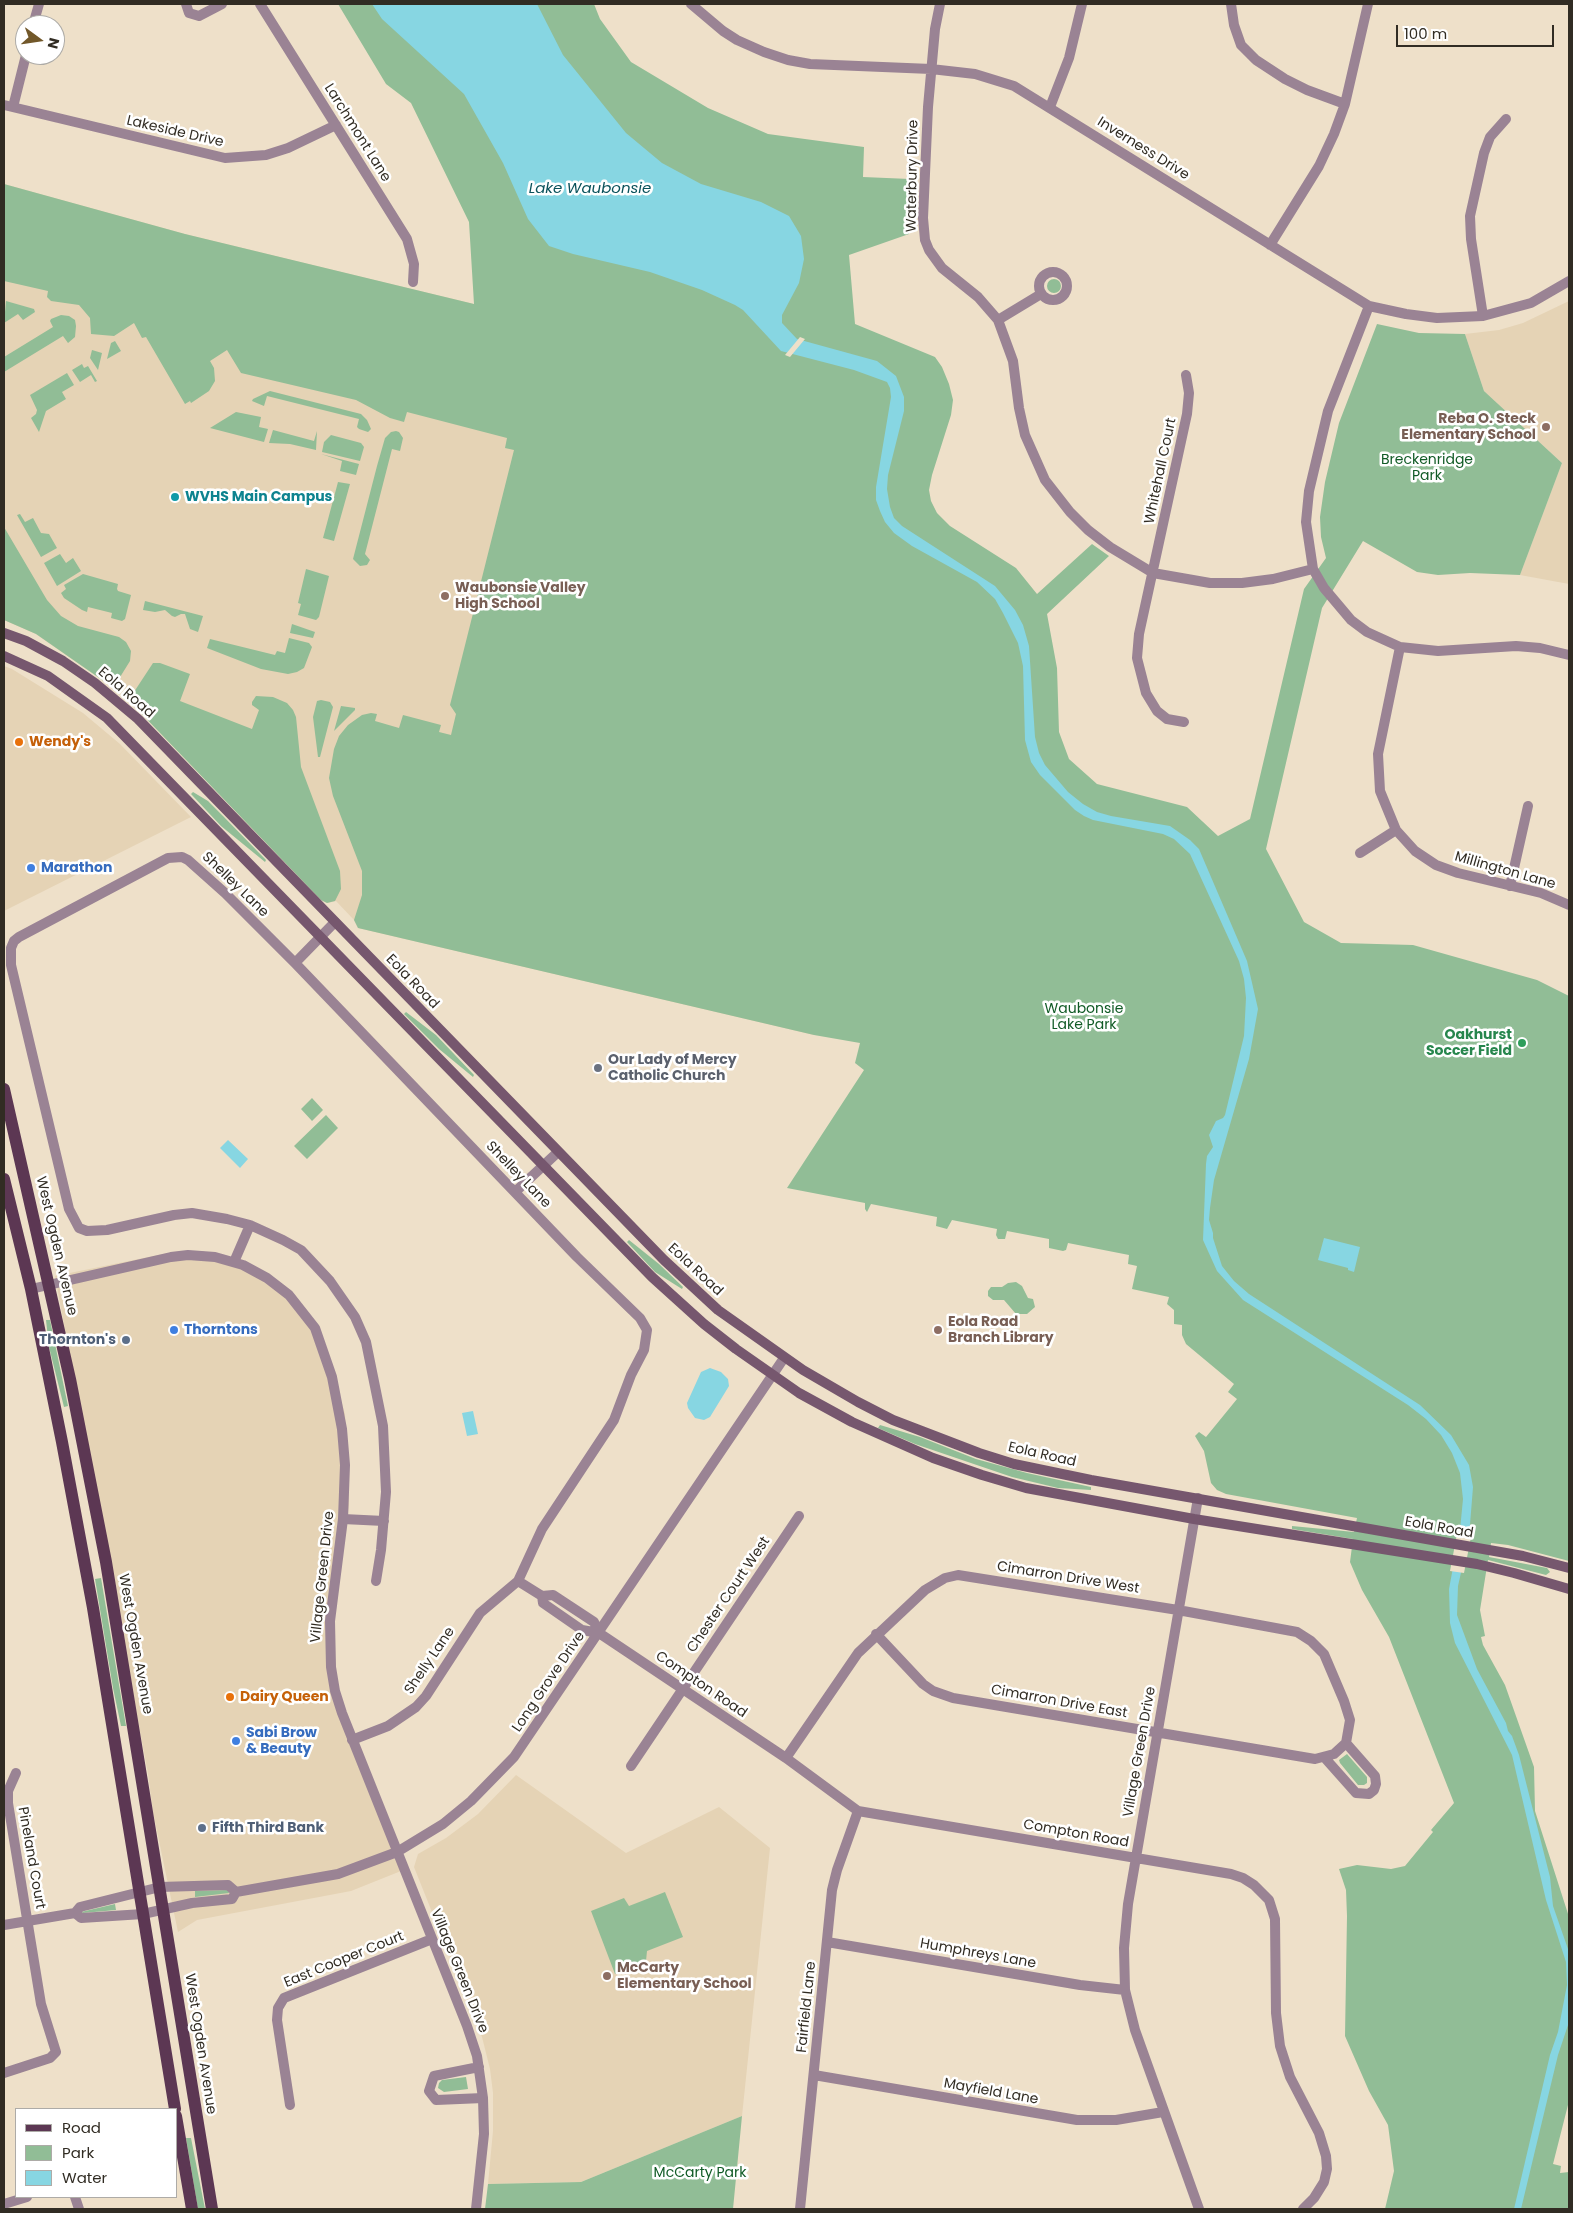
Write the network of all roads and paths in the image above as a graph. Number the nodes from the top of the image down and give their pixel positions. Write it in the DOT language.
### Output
graph roads {
  1 [pos="186,4"];
  2 [pos="222,4"];
  3 [pos="260,4"];
  4 [pos="691,4"];
  5 [pos="940,4"];
  6 [pos="1082,4"];
  7 [pos="1232,4"];
  8 [pos="1368,4"];
  9 [pos="22,65"];
  10 [pos="931,69"];
  11 [pos="1345,104"];
  12 [pos="8,106"];
  13 [pos="1050,107"];
  14 [pos="1506,119"];
  15 [pos="336,125"];
  16 [pos="1270,245"];
  17 [pos="1569,281"];
  18 [pos="413,282"];
  19 [pos="1041,294"];
  20 [pos="1369,306"];
  21 [pos="1483,316"];
  22 [pos="998,320"];
  23 [pos="1186,375"];
  24 [pos="1313,569"];
  25 [pos="1153,573"];
  26 [pos="4,633"];
  27 [pos="1400,647"];
  28 [pos="1569,655"];
  29 [pos="4,656"];
  30 [pos="1184,722"];
  31 [pos="1528,806"];
  32 [pos="1396,830"];
  33 [pos="1360,853"];
  34 [pos="1510,886"];
  35 [pos="1569,905"];
  36 [pos="335,922"];
  37 [pos="321,937"];
  38 [pos="295,963"];
  39 [pos="4,1089"];
  40 [pos="558,1152"];
  41 [pos="544,1166"];
  42 [pos="4,1179"];
  43 [pos="516,1192"];
  44 [pos="250,1225"];
  45 [pos="234,1262"];
  46 [pos="50,1284"];
  47 [pos="30,1289"];
  48 [pos="784,1358"];
  49 [pos="772,1376"];
  50 [pos="1198,1498"];
  51 [pos="799,1516"];
  52 [pos="343,1518"];
  53 [pos="1194,1519"];
  54 [pos="384,1521"];
  55 [pos="84,1558"];
  56 [pos="106,1562"];
  57 [pos="1569,1568"];
  58 [pos="518,1580"];
  59 [pos="376,1581"];
  60 [pos="1569,1590"];
  61 [pos="1178,1610"];
  62 [pos="599,1633"];
  63 [pos="876,1634"];
  64 [pos="682,1689"];
  65 [pos="1157,1733"];
  66 [pos="352,1740"];
  67 [pos="1346,1743"];
  68 [pos="1324,1756"];
  69 [pos="786,1758"];
  70 [pos="632,1766"];
  71 [pos="16,1773"];
  72 [pos="858,1811"];
  73 [pos="397,1852"];
  74 [pos="1136,1858"];
  75 [pos="160,1887"];
  76 [pos="140,1892"];
  77 [pos="236,1892"];
  78 [pos="164,1910"];
  79 [pos="74,1913"];
  80 [pos="143,1914"];
  81 [pos="28,1920"];
  82 [pos="4,1925"];
  83 [pos="432,1939"];
  84 [pos="827,1942"];
  85 [pos="1125,1990"];
  86 [pos="479,2067"];
  87 [pos="4,2073"];
  88 [pos="814,2075"];
  89 [pos="483,2098"];
  90 [pos="290,2105"];
  91 [pos="175,2108"];
  92 [pos="1163,2112"];
  93 [pos="178,2128"];
  94 [pos="25,2198"];
  95 [pos="4,2204"];
  96 [pos="192,2209"];
  97 [pos="212,2209"];
  98 [pos="476,2209"];
  99 [pos="800,2209"];
  100 [pos="1199,2209"];
  101 [pos="1303,2209"];
  1 -- 2 [label="street"];
  3 -- 15 [label="street, Larchmont Lane"];
  4 -- 10 [label="street, Inverness Drive"];
  5 -- 10 [label="street, Waterbury Drive"];
  6 -- 13 [label="street"];
  7 -- 11 [label="street"];
  8 -- 11 [label="street"];
  9 -- 12 [label="street"];
  10 -- 13 [label="street, Inverness Drive"];
  10 -- 22 [label="street, Waterbury Drive"];
  11 -- 16 [label="street"];
  12 -- 15 [label="street, Lakeside Drive"];
  13 -- 16 [label="street, Inverness Drive"];
  14 -- 21 [label="street"];
  15 -- 18 [label="street, Larchmont Lane"];
  16 -- 20 [label="street, Inverness Drive"];
  17 -- 21 [label="street, Inverness Drive"];
  19 -- 22 [label="street"];
  20 -- 21 [label="street, Inverness Drive"];
  20 -- 24 [label="street"];
  22 -- 25 [label="street, Waterbury Drive"];
  23 -- 25 [label="street, Whitehall Court"];
  24 -- 25 [label="street, Waterbury Drive"];
  24 -- 27 [label="street"];
  25 -- 30 [label="street, Whitehall Court"];
  26 -- 36 [label="main road, Eola Road"];
  27 -- 28 [label="street"];
  27 -- 32 [label="street, Millington Lane"];
  29 -- 37 [label="main road"];
  31 -- 34 [label="street"];
  32 -- 33 [label="street"];
  32 -- 34 [label="street, Millington Lane"];
  34 -- 35 [label="street, Millington Lane"];
  36 -- 37 [label="street"];
  36 -- 40 [label="main road, Eola Road"];
  37 -- 38 [label="street"];
  37 -- 41 [label="main road"];
  38 -- 43 [label="street, Shelley Lane"];
  38 -- 44 [label="street, Shelley Lane"];
  39 -- 46 [label="main road, West Ogden Avenue"];
  40 -- 41 [label="street"];
  40 -- 48 [label="main road, Eola Road"];
  41 -- 43 [label="street"];
  41 -- 49 [label="main road"];
  42 -- 47 [label="main road"];
  43 -- 58 [label="street, Shelley Lane"];
  44 -- 45 [label="street"];
  44 -- 54 [label="street, Shelley Lane"];
  45 -- 46 [label="street, Village Green Drive"];
  45 -- 52 [label="street, Village Green Drive"];
  46 -- 47 [label="street, Village Green Drive"];
  46 -- 56 [label="main road, West Ogden Avenue"];
  47 -- 55 [label="main road"];
  48 -- 49 [label="street, Long Grove Drive"];
  48 -- 50 [label="main road, Eola Road"];
  49 -- 53 [label="main road"];
  49 -- 62 [label="street, Long Grove Drive"];
  50 -- 53 [label="street, Village Green Drive"];
  50 -- 57 [label="main road, Eola Road"];
  51 -- 64 [label="street, Chester Court West"];
  52 -- 54 [label="street"];
  52 -- 66 [label="street, Village Green Drive"];
  53 -- 60 [label="main road"];
  53 -- 61 [label="street, Village Green Drive"];
  54 -- 59 [label="street, Shelley Lane"];
  55 -- 56 [label="main road"];
  55 -- 76 [label="main road"];
  56 -- 75 [label="main road, West Ogden Avenue"];
  58 -- 62 [label="street, Compton Road"];
  58 -- 66 [label="street, Shelly Lane"];
  61 -- 63 [label="street, Cimarron Drive West"];
  61 -- 65 [label="street, Village Green Drive"];
  61 -- 67 [label="street, Cimarron Drive West"];
  62 -- 64 [label="street, Compton Road"];
  62 -- 73 [label="street, Long Grove Drive"];
  63 -- 65 [label="street, Cimarron Drive East"];
  63 -- 69 [label="street, Cimarron Drive West"];
  64 -- 69 [label="street, Compton Road"];
  64 -- 70 [label="street, Chester Court West"];
  65 -- 68 [label="street, Cimarron Drive East"];
  65 -- 74 [label="street, Village Green Drive"];
  66 -- 73 [label="street, Village Green Drive"];
  67 -- 68 [label="street, Cimarron Drive East"];
  67 -- 68 [label="street"];
  69 -- 72 [label="street, Compton Road"];
  71 -- 81 [label="street, Pineland Court"];
  72 -- 74 [label="street, Compton Road"];
  72 -- 84 [label="street, Fairfield Lane"];
  73 -- 77 [label="street, Long Grove Drive"];
  73 -- 83 [label="street, Village Green Drive"];
  74 -- 85 [label="street, Village Green Drive"];
  74 -- 101 [label="street, Compton Road"];
  75 -- 76 [label="street, Long Grove Drive"];
  75 -- 77 [label="street, Long Grove Drive"];
  75 -- 78 [label="main road, West Ogden Avenue"];
  76 -- 79 [label="street, Long Grove Drive"];
  76 -- 80 [label="main road"];
  77 -- 78 [label="street, Long Grove Drive"];
  78 -- 80 [label="street, Long Grove Drive"];
  78 -- 97 [label="main road, West Ogden Avenue"];
  79 -- 80 [label="street, Long Grove Drive"];
  79 -- 81 [label="street, Long Grove Drive"];
  80 -- 91 [label="main road"];
  81 -- 82 [label="street, Long Grove Drive"];
  81 -- 87 [label="street, Pineland Court"];
  83 -- 86 [label="street, Village Green Drive"];
  83 -- 90 [label="street, East Cooper Court"];
  84 -- 85 [label="street, Humphreys Lane"];
  84 -- 88 [label="street, Fairfield Lane"];
  85 -- 92 [label="street, Village Green Drive"];
  86 -- 89 [label="street, Village Green Drive"];
  86 -- 89 [label="street"];
  88 -- 92 [label="street, Mayfield Lane"];
  88 -- 99 [label="street, Fairfield Lane"];
  89 -- 98 [label="street, Village Green Drive"];
  92 -- 100 [label="street, Village Green Drive"];
  93 -- 96 [label="main road"];
  94 -- 95 [label="street"];
}
